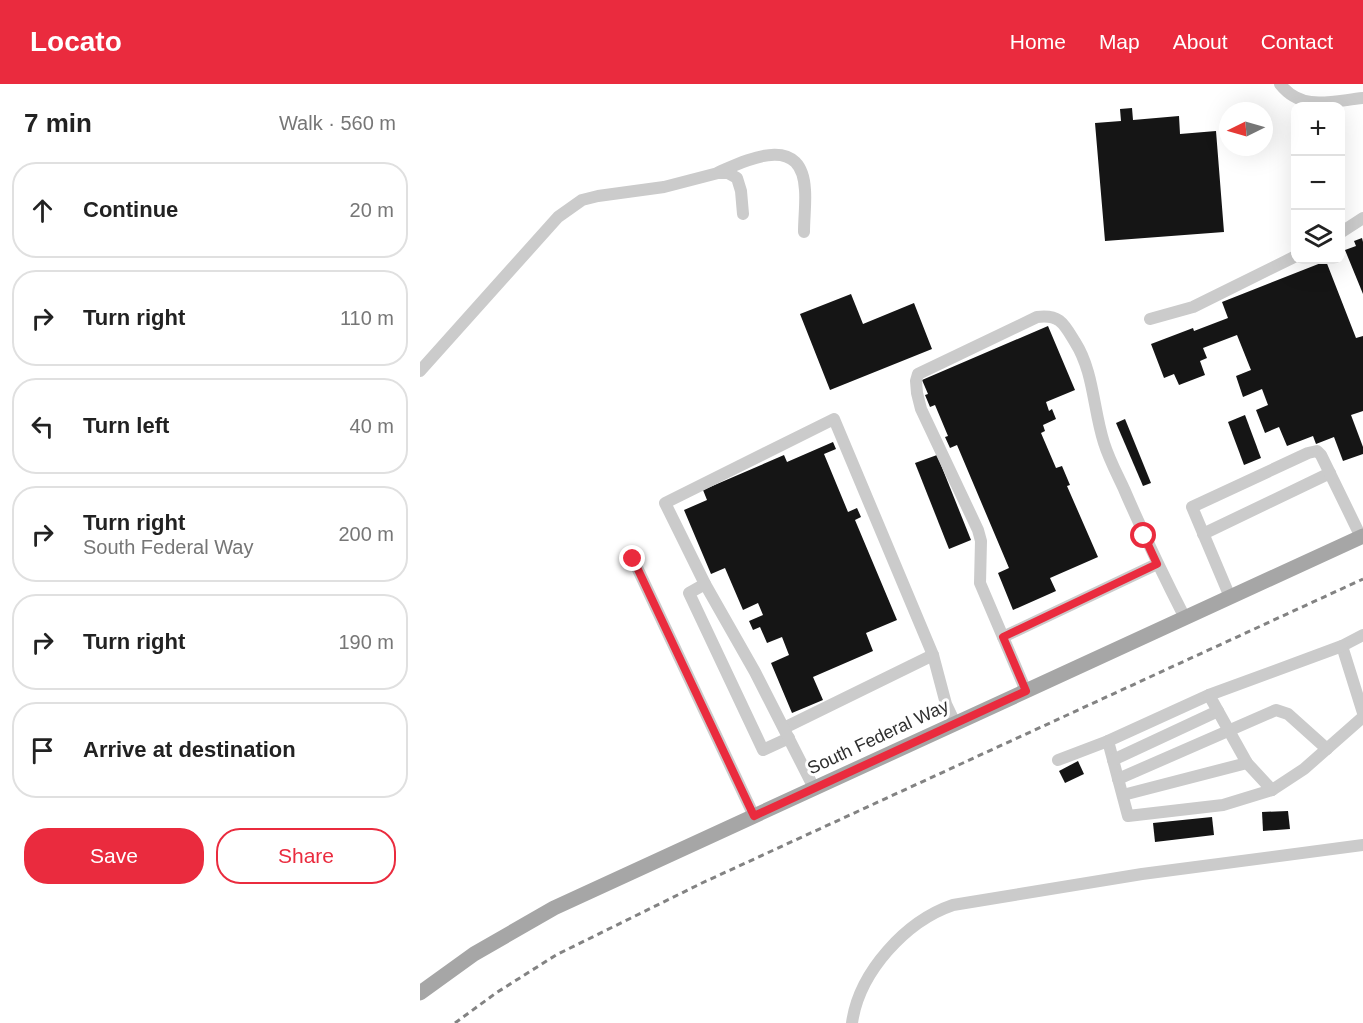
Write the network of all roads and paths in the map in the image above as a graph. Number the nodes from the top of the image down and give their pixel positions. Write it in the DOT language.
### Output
graph roads {
  1 [pos="1280,84"];
  2 [pos="1363,98"];
  3 [pos="718,173"];
  4 [pos="743,214"];
  5 [pos="1363,218"];
  6 [pos="1345,229"];
  7 [pos="804,232"];
  8 [pos="1291,258"];
  9 [pos="1150,319"];
  10 [pos="420,371"];
  11 [pos="1330,473"];
  12 [pos="1203,534"];
  13 [pos="1362,536"];
  14 [pos="633,559"];
  15 [pos="1157,564"];
  16 [pos="705,584"];
  17 [pos="1230,597"];
  18 [pos="1185,618"];
  19 [pos="1363,635"];
  20 [pos="1003,637"];
  21 [pos="1342,646"];
  22 [pos="933,655"];
  23 [pos="1026,691"];
  24 [pos="1209,695"];
  25 [pos="1218,711"];
  26 [pos="1363,715"];
  27 [pos="955,723"];
  28 [pos="1228,729"];
  29 [pos="786,733"];
  30 [pos="1108,741"];
  31 [pos="1327,749"];
  32 [pos="1058,760"];
  33 [pos="1113,760"];
  34 [pos="1247,763"];
  35 [pos="1118,779"];
  36 [pos="814,788"];
  37 [pos="1272,790"];
  38 [pos="1123,795"];
  39 [pos="754,816"];
  40 [pos="1363,845"];
  41 [pos="420,993"];
  42 [pos="852,1023"];
  1 -- 2 [label="street"];
  3 -- 4 [label="street"];
  3 -- 7 [label="street"];
  3 -- 10 [label="street"];
  5 -- 6 [label="street"];
  8 -- 9 [label="street"];
  11 -- 12 [label="street"];
  11 -- 12 [label="street"];
  11 -- 13 [label="street"];
  12 -- 17 [label="street"];
  13 -- 17 [label="main road, South Federal Way"];
  14 -- 39 [label="street"];
  15 -- 18 [label="street"];
  15 -- 20 [label="street"];
  15 -- 20 [label="street"];
  16 -- 22 [label="street"];
  16 -- 29 [label="street"];
  16 -- 29 [label="street"];
  17 -- 18 [label="main road, South Federal Way"];
  18 -- 23 [label="main road, South Federal Way"];
  19 -- 21 [label="street"];
  20 -- 23 [label="street"];
  21 -- 24 [label="street"];
  21 -- 26 [label="street"];
  22 -- 27 [label="street"];
  22 -- 29 [label="street"];
  23 -- 27 [label="main road, South Federal Way"];
  24 -- 25 [label="street"];
  24 -- 30 [label="street"];
  25 -- 28 [label="street"];
  25 -- 33 [label="street"];
  26 -- 31 [label="street"];
  27 -- 36 [label="main road, South Federal Way"];
  28 -- 31 [label="street"];
  28 -- 34 [label="street"];
  28 -- 35 [label="street"];
  29 -- 36 [label="street"];
  30 -- 32 [label="street"];
  30 -- 33 [label="street"];
  31 -- 37 [label="street"];
  33 -- 35 [label="street"];
  34 -- 37 [label="street"];
  34 -- 38 [label="street"];
  35 -- 38 [label="street"];
  36 -- 39 [label="main road, South Federal Way"];
  37 -- 38 [label="street"];
  39 -- 41 [label="main road, South Federal Way"];
  40 -- 42 [label="street"];
}
